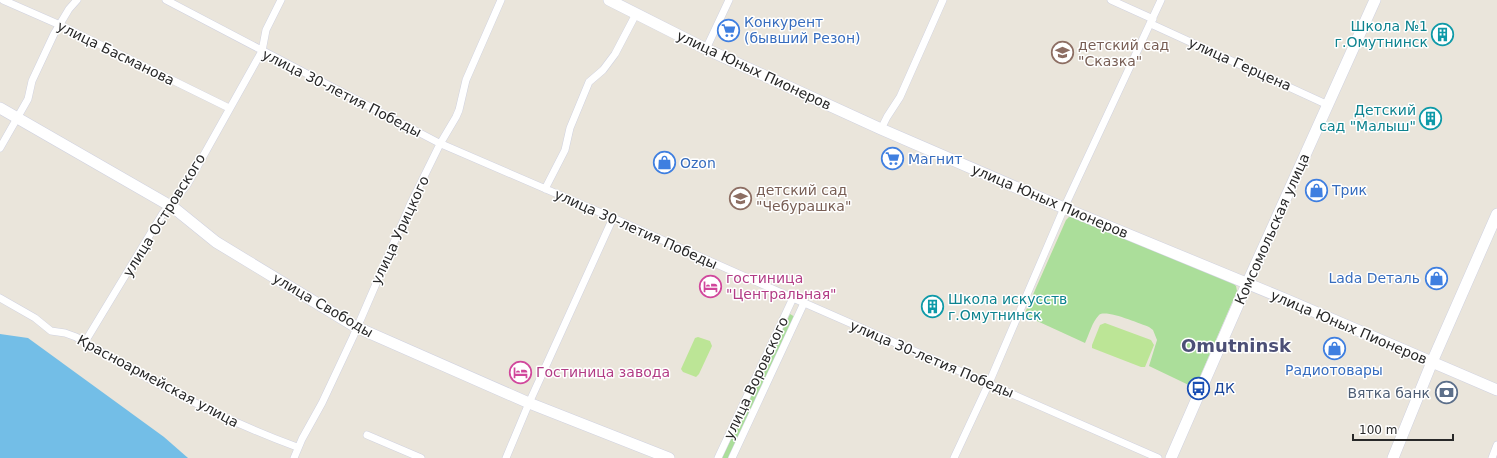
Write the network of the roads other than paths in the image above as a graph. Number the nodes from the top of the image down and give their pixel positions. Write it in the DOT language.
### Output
graph roads {
  1 [pos="3,0"];
  2 [pos="76,0"];
  3 [pos="166,0"];
  4 [pos="281,0"];
  5 [pos="501,0"];
  6 [pos="609,0"];
  7 [pos="729,0"];
  8 [pos="943,0"];
  9 [pos="1111,0"];
  10 [pos="1161,0"];
  11 [pos="1375,0"];
  12 [pos="636,14"];
  13 [pos="1152,22"];
  14 [pos="60,25"];
  15 [pos="706,49"];
  16 [pos="262,51"];
  17 [pos="1328,105"];
  18 [pos="0,108"];
  19 [pos="229,108"];
  20 [pos="17,117"];
  21 [pos="881,129"];
  22 [pos="440,144"];
  23 [pos="0,148"];
  24 [pos="545,189"];
  25 [pos="169,205"];
  26 [pos="1064,208"];
  27 [pos="1497,214"];
  28 [pos="613,218"];
  29 [pos="1247,284"];
  30 [pos="0,298"];
  31 [pos="793,298"];
  32 [pos="804,303"];
  33 [pos="356,327"];
  34 [pos="85,342"];
  35 [pos="1432,362"];
  36 [pos="988,383"];
  37 [pos="1497,390"];
  38 [pos="529,403"];
  39 [pos="367,434"];
  40 [pos="1497,445"];
  41 [pos="298,447"];
  42 [pos="294,458"];
  43 [pos="421,458"];
  44 [pos="506,458"];
  45 [pos="669,458"];
  46 [pos="718,458"];
  47 [pos="732,458"];
  48 [pos="954,458"];
  49 [pos="1158,458"];
  50 [pos="1171,458"];
  51 [pos="1393,458"];
  52 [pos="1492,458"];
  1 -- 14 [label="street, улица Басманова"];
  2 -- 14 [label="street"];
  3 -- 16 [label="street, улица 30-летия Победы"];
  4 -- 16 [label="street, улица Островского"];
  5 -- 22 [label="street, улица Урицкого"];
  6 -- 12 [label="street, улица Юных Пионеров"];
  7 -- 15 [label="street"];
  8 -- 21 [label="street"];
  9 -- 13 [label="street, улица Герцена"];
  10 -- 13 [label="street"];
  11 -- 17 [label="street, Комсомольская улица"];
  12 -- 15 [label="street, улица Юных Пионеров"];
  12 -- 24 [label="street"];
  13 -- 17 [label="street, улица Герцена"];
  13 -- 26 [label="street"];
  14 -- 19 [label="street, улица Басманова"];
  14 -- 20 [label="street"];
  15 -- 21 [label="street, улица Юных Пионеров"];
  16 -- 19 [label="street, улица Островского"];
  16 -- 22 [label="street, улица 30-летия Победы"];
  17 -- 29 [label="street, Комсомольская улица"];
  18 -- 20 [label="street, улица Свободы"];
  19 -- 25 [label="street, улица Островского"];
  20 -- 23 [label="street"];
  20 -- 25 [label="street, улица Свободы"];
  21 -- 26 [label="street, улица Юных Пионеров"];
  22 -- 24 [label="street, улица 30-летия Победы"];
  22 -- 33 [label="street, улица Урицкого"];
  24 -- 28 [label="street, улица 30-летия Победы"];
  25 -- 33 [label="street, улица Свободы"];
  25 -- 34 [label="street, улица Островского"];
  26 -- 29 [label="street, улица Юных Пионеров"];
  26 -- 36 [label="street"];
  27 -- 35 [label="street"];
  28 -- 31 [label="street, улица 30-летия Победы"];
  28 -- 38 [label="street"];
  29 -- 35 [label="street, улица Юных Пионеров"];
  29 -- 50 [label="street, Комсомольская улица"];
  30 -- 34 [label="street, Красноармейская улица"];
  31 -- 32 [label="street, улица 30-летия Победы"];
  31 -- 46 [label="street, улица Воровского"];
  32 -- 36 [label="street, улица 30-летия Победы"];
  32 -- 47 [label="street"];
  33 -- 38 [label="street, улица Свободы"];
  33 -- 41 [label="street, улица Урицкого"];
  34 -- 41 [label="street, Красноармейская улица"];
  35 -- 37 [label="street, улица Юных Пионеров"];
  35 -- 51 [label="street"];
  36 -- 48 [label="street"];
  36 -- 49 [label="street, улица 30-летия Победы"];
  38 -- 44 [label="street"];
  38 -- 45 [label="street, улица Свободы"];
  39 -- 43 [label="street"];
  40 -- 52 [label="street"];
  41 -- 42 [label="street, улица Урицкого"];
}
